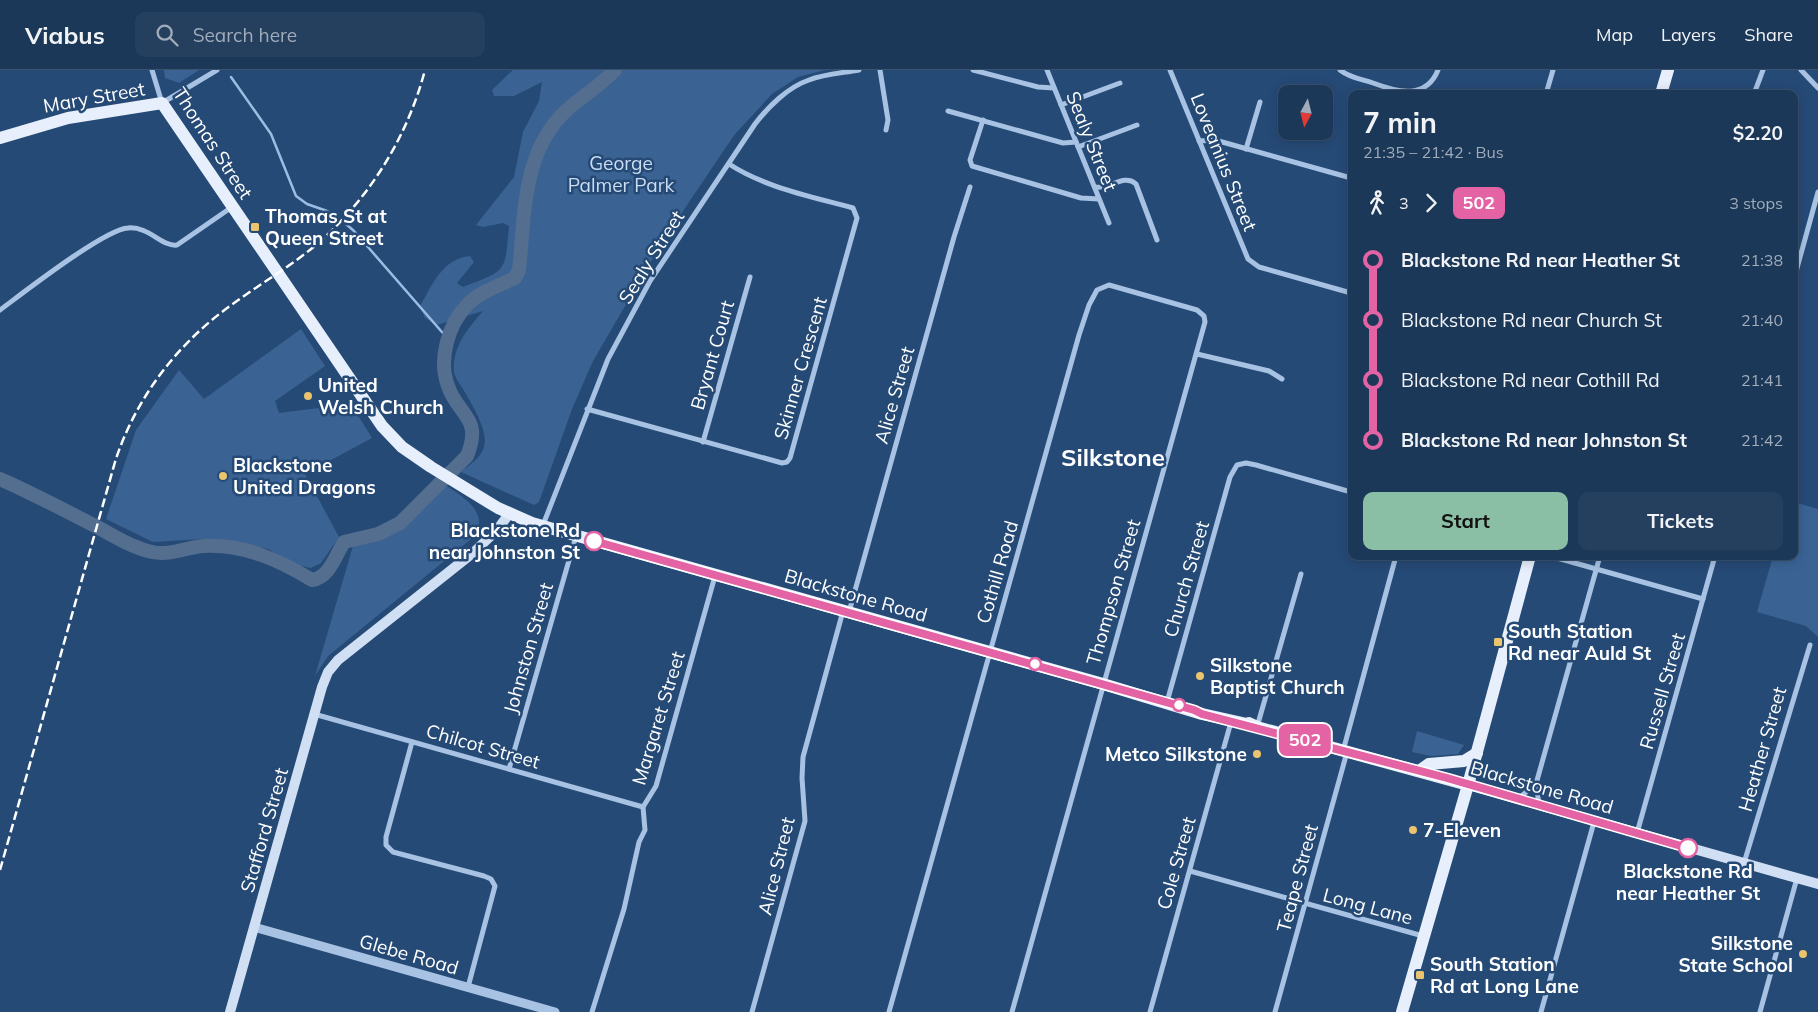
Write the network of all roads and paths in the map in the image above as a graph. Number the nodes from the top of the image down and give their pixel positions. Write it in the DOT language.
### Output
graph roads {
  1 [pos="152,70"];
  2 [pos="217,70"];
  3 [pos="859,70"];
  4 [pos="880,70"];
  5 [pos="973,70"];
  6 [pos="1047,70"];
  7 [pos="1170,70"];
  8 [pos="1340,70"];
  9 [pos="1438,70"];
  10 [pos="1553,70"];
  11 [pos="1668,70"];
  12 [pos="1764,70"];
  13 [pos="1801,70"];
  14 [pos="1120,83"];
  15 [pos="1054,88"];
  16 [pos="1818,88"];
  17 [pos="1396,90"];
  18 [pos="1414,90"];
  19 [pos="1547,90"];
  20 [pos="1662,90"];
  21 [pos="1756,90"];
  22 [pos="1260,102"];
  23 [pos="162,103"];
  24 [pos="1061,105"];
  25 [pos="948,111"];
  26 [pos="983,120"];
  27 [pos="1137,125"];
  28 [pos="886,130"];
  29 [pos="0,138"];
  30 [pos="1199,141"];
  31 [pos="1077,145"];
  32 [pos="1246,149"];
  33 [pos="729,164"];
  34 [pos="1348,177"];
  35 [pos="970,187"];
  36 [pos="1095,187"];
  37 [pos="1818,192"];
  38 [pos="1100,199"];
  39 [pos="232,207"];
  40 [pos="1109,223"];
  41 [pos="1157,240"];
  42 [pos="1798,257"];
  43 [pos="750,277"];
  44 [pos="1348,292"];
  45 [pos="0,310"];
  46 [pos="1197,354"];
  47 [pos="1282,379"];
  48 [pos="587,409"];
  49 [pos="703,442"];
  50 [pos="1348,491"];
  51 [pos="509,514"];
  52 [pos="542,526"];
  53 [pos="576,536"];
  54 [pos="1395,560"];
  55 [pos="1529,560"];
  56 [pos="1563,560"];
  57 [pos="1599,560"];
  58 [pos="1714,560"];
  59 [pos="1596,570"];
  60 [pos="715,574"];
  61 [pos="1301,574"];
  62 [pos="1703,599"];
  63 [pos="846,611"];
  64 [pos="1810,645"];
  65 [pos="990,652"];
  66 [pos="1103,684"];
  67 [pos="1167,702"];
  68 [pos="1194,710"];
  69 [pos="314,714"];
  70 [pos="1231,722"];
  71 [pos="1256,727"];
  72 [pos="412,742"];
  73 [pos="1345,752"];
  74 [pos="1477,753"];
  75 [pos="509,769"];
  76 [pos="1419,771"];
  77 [pos="1536,784"];
  78 [pos="1468,785"];
  79 [pos="1518,799"];
  80 [pos="1540,806"];
  81 [pos="643,807"];
  82 [pos="1594,822"];
  83 [pos="1637,834"];
  84 [pos="1744,863"];
  85 [pos="1190,871"];
  86 [pos="1797,878"];
  87 [pos="1818,884"];
  88 [pos="1306,904"];
  89 [pos="254,927"];
  90 [pos="1423,936"];
  91 [pos="468,987"];
  92 [pos="230,1012"];
  93 [pos="555,1012"];
  94 [pos="592,1012"];
  95 [pos="752,1012"];
  96 [pos="889,1012"];
  97 [pos="1012,1012"];
  98 [pos="1150,1012"];
  99 [pos="1275,1012"];
  100 [pos="1402,1012"];
  101 [pos="1540,1012"];
  102 [pos="1760,1012"];
  1 -- 23 [label="street, Thomas Street"];
  2 -- 23 [label="street, Mary Street"];
  3 -- 33 [label="street, Sealy Street"];
  4 -- 28 [label="street"];
  5 -- 15 [label="street"];
  6 -- 15 [label="street, Sealy Street"];
  7 -- 30 [label="street, Loveanius Street"];
  8 -- 17 [label="street"];
  9 -- 18 [label="street"];
  10 -- 19 [label="street"];
  11 -- 20 [label="main road"];
  12 -- 21 [label="street"];
  13 -- 16 [label="street"];
  14 -- 24 [label="street"];
  15 -- 24 [label="street, Sealy Street"];
  22 -- 32 [label="street"];
  23 -- 29 [label="main road, Mary Street"];
  23 -- 39 [label="main road, Thomas Street"];
  24 -- 31 [label="street, Sealy Street"];
  25 -- 26 [label="street"];
  26 -- 31 [label="street"];
  26 -- 38 [label="street"];
  27 -- 31 [label="street"];
  30 -- 32 [label="street"];
  30 -- 44 [label="street, Loveanius Street"];
  31 -- 36 [label="street, Sealy Street"];
  32 -- 34 [label="street"];
  33 -- 48 [label="street, Sealy Street"];
  33 -- 49 [label="street, Skinner Crescent"];
  35 -- 63 [label="street, Alice Street"];
  36 -- 38 [label="street, Sealy Street"];
  36 -- 41 [label="street"];
  37 -- 42 [label="street"];
  38 -- 40 [label="street, Sealy Street"];
  39 -- 45 [label="street"];
  39 -- 51 [label="main road, Thomas Street"];
  43 -- 49 [label="street, Bryant Court"];
  46 -- 47 [label="street"];
  46 -- 65 [label="street, Cothill Road"];
  46 -- 66 [label="street, Thompson Street"];
  48 -- 49 [label="street, Skinner Crescent"];
  48 -- 52 [label="street, Sealy Street"];
  50 -- 67 [label="street, Church Street"];
  51 -- 52 [label="main road, Blackstone Road"];
  51 -- 69 [label="main road, Stafford Street"];
  52 -- 53 [label="main road, Blackstone Road"];
  53 -- 60 [label="main road, Blackstone Road"];
  53 -- 75 [label="street, Johnston Street"];
  54 -- 73 [label="street, Teape Street"];
  55 -- 74 [label="main road"];
  56 -- 59 [label="street"];
  57 -- 59 [label="street"];
  58 -- 62 [label="street, Russell Street"];
  59 -- 62 [label="street"];
  59 -- 77 [label="street"];
  60 -- 63 [label="main road, Blackstone Road"];
  60 -- 81 [label="street, Margaret Street"];
  61 -- 71 [label="street"];
  62 -- 83 [label="street, Russell Street"];
  63 -- 65 [label="main road, Blackstone Road"];
  63 -- 95 [label="street, Alice Street"];
  64 -- 84 [label="street, Heather Street"];
  65 -- 66 [label="main road, Blackstone Road"];
  65 -- 96 [label="street, Cothill Road"];
  66 -- 67 [label="main road, Blackstone Road"];
  66 -- 97 [label="street, Thompson Street"];
  67 -- 68 [label="main road, Blackstone Road"];
  68 -- 70 [label="main road, Blackstone Road"];
  68 -- 71 [label="main road, Blackstone Road"];
  69 -- 72 [label="street, Chilcot Street"];
  69 -- 89 [label="main road, Stafford Street"];
  70 -- 71 [label="main road, Blackstone Road"];
  70 -- 85 [label="street, Cole Street"];
  71 -- 73 [label="main road, Blackstone Road"];
  72 -- 75 [label="street, Chilcot Street"];
  72 -- 91 [label="street"];
  73 -- 76 [label="main road, Blackstone Road"];
  73 -- 88 [label="street, Teape Street"];
  74 -- 76 [label="main road"];
  74 -- 78 [label="main road"];
  75 -- 81 [label="street, Chilcot Street"];
  76 -- 78 [label="main road, Blackstone Road"];
  77 -- 79 [label="street"];
  77 -- 80 [label="street"];
  78 -- 79 [label="main road, Blackstone Road"];
  78 -- 90 [label="main road"];
  79 -- 80 [label="main road, Blackstone Road"];
  80 -- 82 [label="main road, Blackstone Road"];
  81 -- 94 [label="street, Margaret Street"];
  82 -- 83 [label="main road, Blackstone Road"];
  82 -- 101 [label="street"];
  83 -- 84 [label="main road, Blackstone Road"];
  84 -- 86 [label="main road, Blackstone Road"];
  85 -- 88 [label="street, Long Lane"];
  85 -- 98 [label="street, Cole Street"];
  86 -- 87 [label="main road, Blackstone Road"];
  86 -- 102 [label="street"];
  88 -- 90 [label="street, Long Lane"];
  88 -- 99 [label="street, Teape Street"];
  89 -- 91 [label="street, Glebe Road"];
  89 -- 92 [label="main road, Stafford Street"];
  90 -- 100 [label="main road"];
  91 -- 93 [label="street, Glebe Road"];
}
